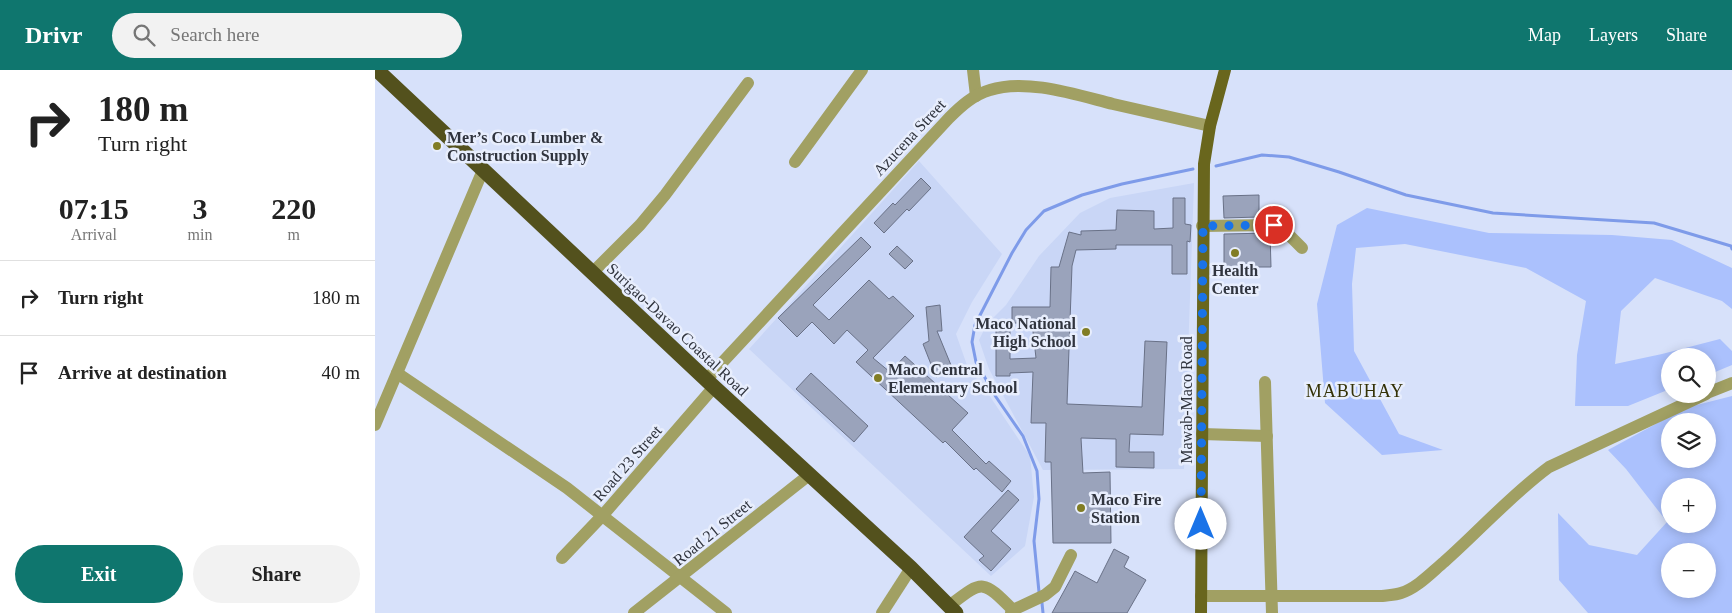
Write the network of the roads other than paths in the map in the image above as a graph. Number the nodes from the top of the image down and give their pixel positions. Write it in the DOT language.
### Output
graph roads {
  1 [pos="377,70"];
  2 [pos="862,70"];
  3 [pos="972,70"];
  4 [pos="1225,70"];
  5 [pos="748,82"];
  6 [pos="976,96"];
  7 [pos="1210,126"];
  8 [pos="795,162"];
  9 [pos="483,170"];
  10 [pos="1203,226"];
  11 [pos="1302,248"];
  12 [pos="593,272"];
  13 [pos="397,374"];
  14 [pos="1265,382"];
  15 [pos="1732,383"];
  16 [pos="710,384"];
  17 [pos="1716,390"];
  18 [pos="1688,403"];
  19 [pos="375,425"];
  20 [pos="1202,434"];
  21 [pos="1267,436"];
  22 [pos="809,475"];
  23 [pos="603,515"];
  24 [pos="1071,555"];
  25 [pos="563,558"];
  26 [pos="911,568"];
  27 [pos="680,578"];
  28 [pos="1201,596"];
  29 [pos="1271,597"];
  30 [pos="953,609"];
  31 [pos="1012,611"];
  32 [pos="634,613"];
  33 [pos="726,613"];
  34 [pos="882,613"];
  35 [pos="1201,613"];
  36 [pos="1272,613"];
  1 -- 9 [label="highway, Surigao-Davao Coastal Road"];
  2 -- 8 [label="street"];
  3 -- 6 [label="street"];
  4 -- 7 [label="main road, Mawab-Maco Road"];
  5 -- 12 [label="street"];
  6 -- 7 [label="street, Azucena Street"];
  6 -- 16 [label="street, Azucena Street"];
  7 -- 10 [label="main road, Mawab-Maco Road"];
  9 -- 12 [label="highway, Surigao-Davao Coastal Road"];
  9 -- 13 [label="street"];
  10 -- 11 [label="street"];
  10 -- 20 [label="main road, Mawab-Maco Road"];
  12 -- 16 [label="highway, Surigao-Davao Coastal Road"];
  13 -- 19 [label="street"];
  13 -- 23 [label="street"];
  14 -- 21 [label="street"];
  15 -- 17 [label="street"];
  16 -- 22 [label="highway, Surigao-Davao Coastal Road"];
  16 -- 23 [label="street, Road 23 Street"];
  18 -- 29 [label="street"];
  20 -- 21 [label="street"];
  20 -- 28 [label="main road, Mawab-Maco Road"];
  21 -- 29 [label="street"];
  22 -- 26 [label="highway, Surigao-Davao Coastal Road"];
  22 -- 27 [label="street, Road 21 Street"];
  23 -- 25 [label="street, Road 23 Street"];
  23 -- 27 [label="street"];
  24 -- 31 [label="street"];
  26 -- 30 [label="highway, Surigao-Davao Coastal Road"];
  26 -- 34 [label="street"];
  27 -- 32 [label="street, Road 21 Street"];
  27 -- 33 [label="street"];
  28 -- 29 [label="street"];
  28 -- 35 [label="main road, Mawab-Maco Road"];
  29 -- 36 [label="street"];
  30 -- 31 [label="street"];
}
